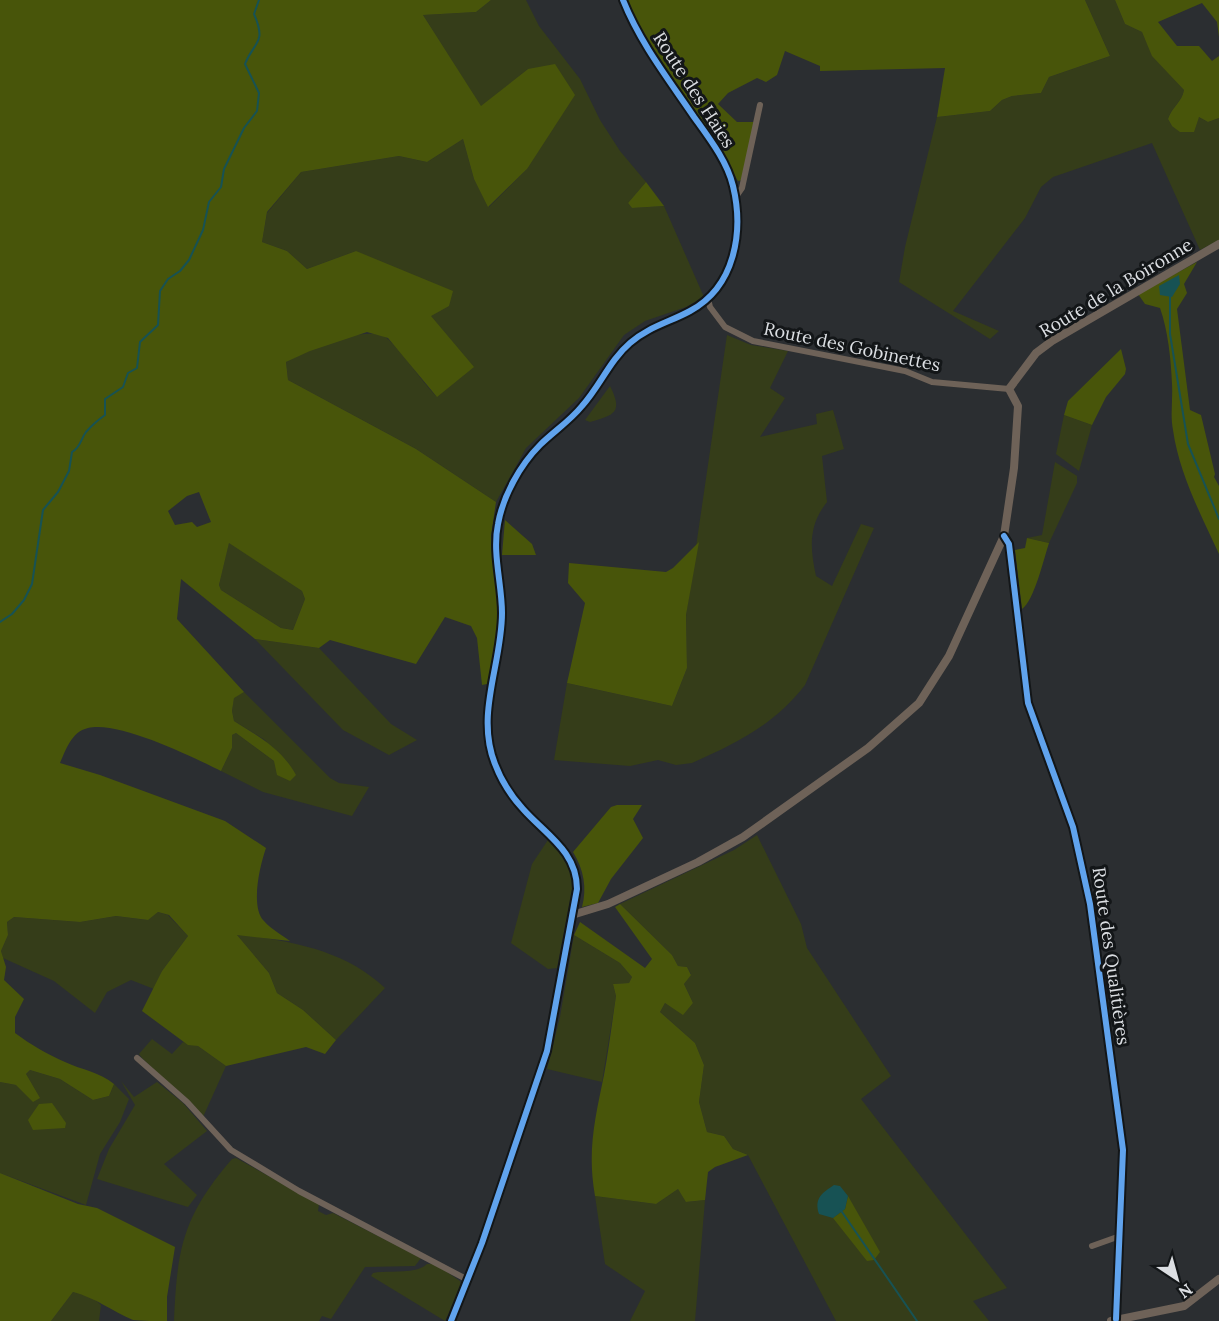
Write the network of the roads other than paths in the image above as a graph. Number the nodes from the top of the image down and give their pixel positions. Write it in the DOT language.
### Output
graph roads {
  1 [pos="623,0"];
  2 [pos="760,105"];
  3 [pos="735,198"];
  4 [pos="1219,244"];
  5 [pos="708,299"];
  6 [pos="1009,389"];
  7 [pos="1004,536"];
  8 [pos="572,915"];
  9 [pos="136,1058"];
  10 [pos="1120,1236"];
  11 [pos="1092,1246"];
  12 [pos="1219,1279"];
  13 [pos="468,1280"];
  14 [pos="1113,1320"];
  15 [pos="451,1321"];
  1 -- 3 [label="street, Route des Haies"];
  2 -- 3 [label="street"];
  3 -- 5 [label="street, Route des Haies"];
  4 -- 6 [label="street, Route de la Boironne"];
  5 -- 6 [label="street, Route des Gobinettes"];
  5 -- 8 [label="street"];
  6 -- 7 [label="street, Route des Qualitières"];
  7 -- 8 [label="street"];
  7 -- 10 [label="street, Route des Qualitières"];
  8 -- 13 [label="street"];
  9 -- 13 [label="street"];
  10 -- 11 [label="street"];
  10 -- 14 [label="street, Route des Qualitières"];
  12 -- 14 [label="street"];
  13 -- 15 [label="street"];
}
